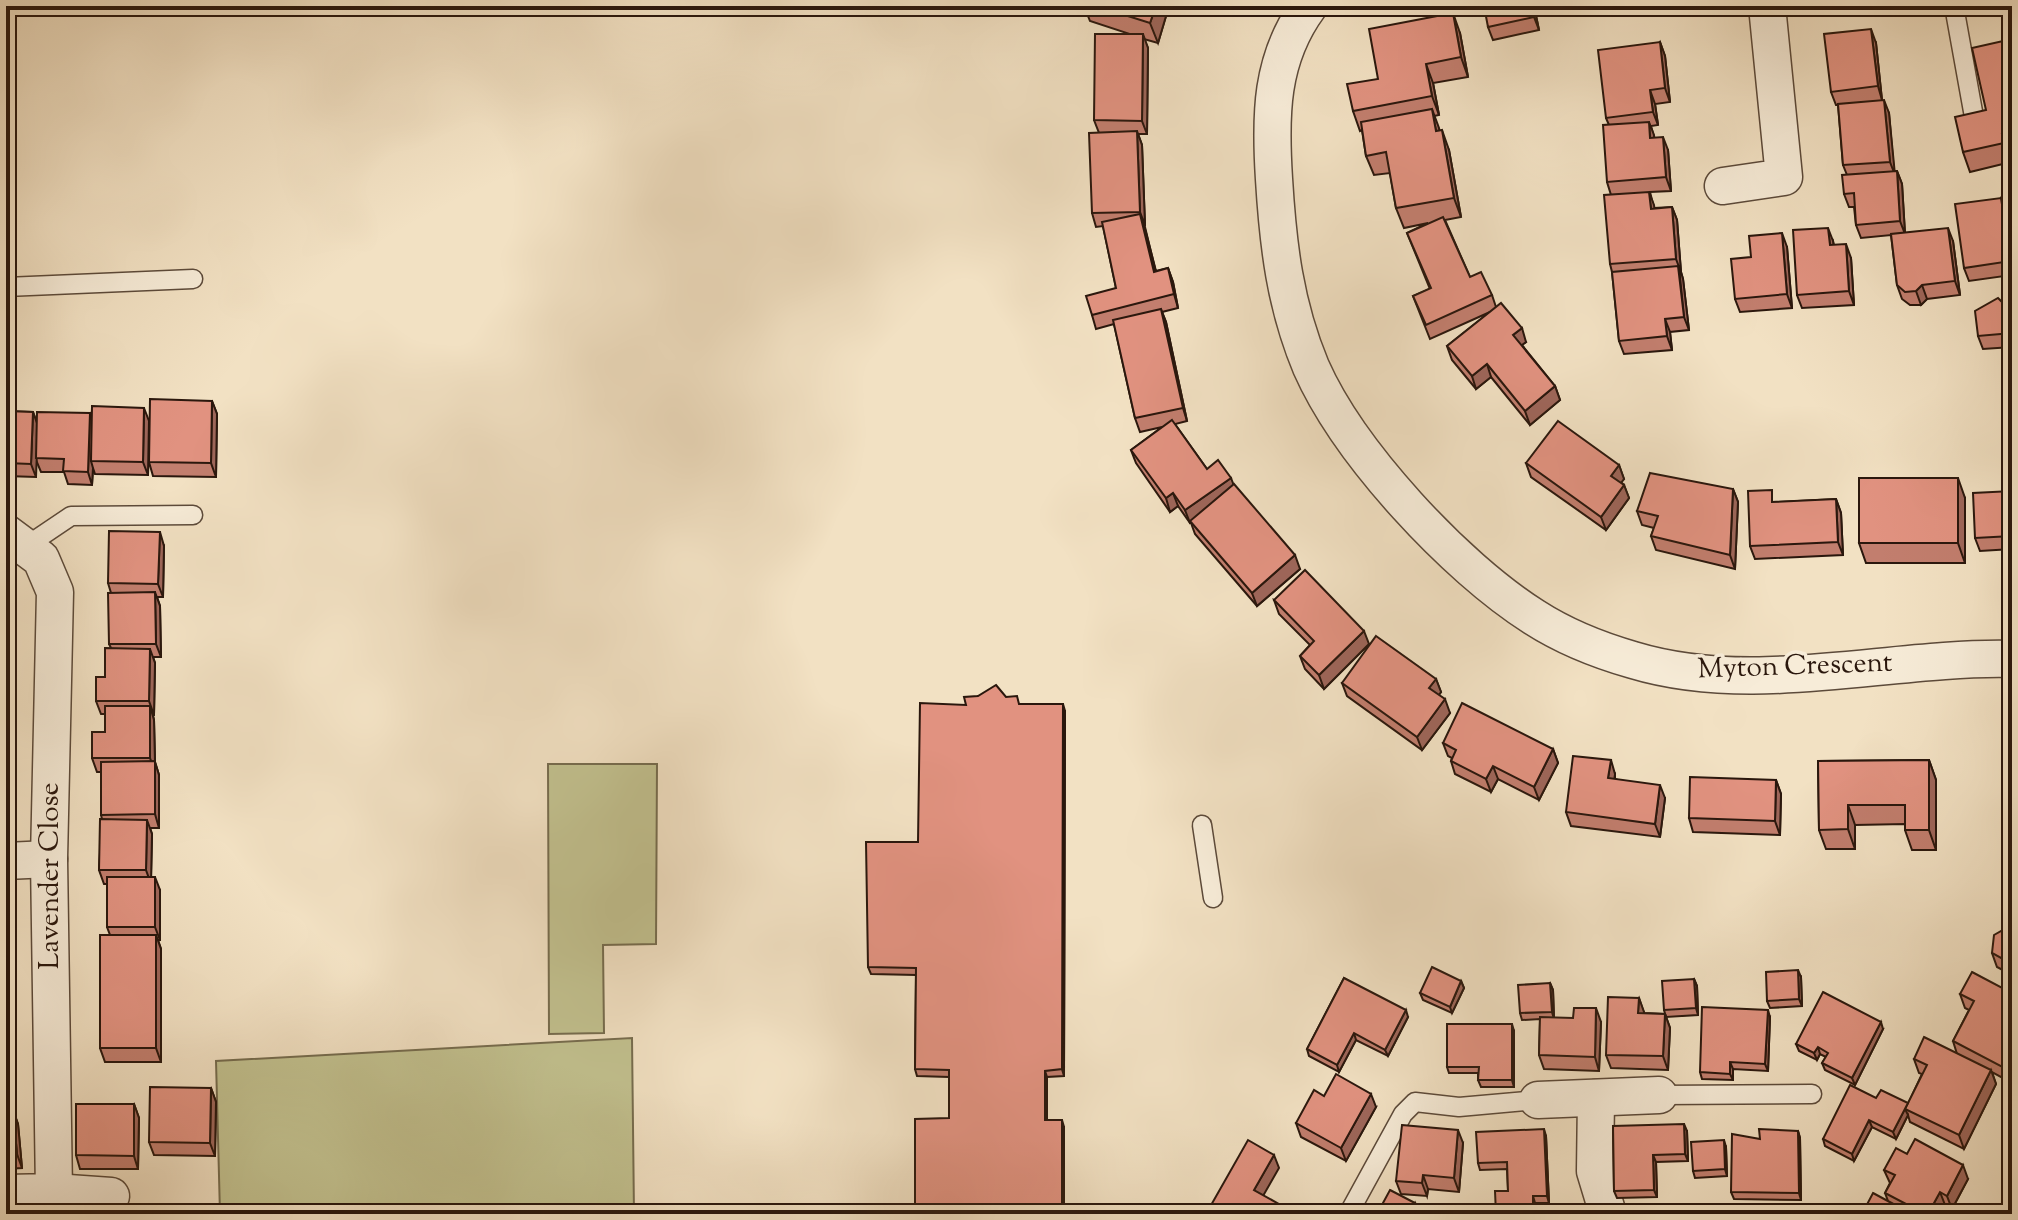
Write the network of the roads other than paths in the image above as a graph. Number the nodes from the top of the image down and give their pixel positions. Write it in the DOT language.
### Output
graph roads {
  1 [pos="1309,6"];
  2 [pos="1767,6"];
  3 [pos="1954,6"];
  4 [pos="1974,117"];
  5 [pos="1723,186"];
  6 [pos="193,279"];
  7 [pos="6,287"];
  8 [pos="193,515"];
  9 [pos="16,540"];
  10 [pos="2012,659"];
  11 [pos="1202,825"];
  12 [pos="49,859"];
  13 [pos="6,861"];
  14 [pos="1213,898"];
  15 [pos="1812,1094"];
  16 [pos="1659,1095"];
  17 [pos="1596,1098"];
  18 [pos="1538,1100"];
  19 [pos="54,1192"];
  20 [pos="6,1193"];
  21 [pos="111,1196"];
  22 [pos="1351,1209"];
  23 [pos="1608,1214"];
  1 -- 10 [label="street, Myton Crescent"];
  2 -- 5 [label="street"];
  3 -- 4 [label="lane"];
  6 -- 7 [label="lane"];
  8 -- 9 [label="lane"];
  9 -- 12 [label="street, Lavender Close"];
  11 -- 14 [label="lane"];
  12 -- 13 [label="street"];
  12 -- 19 [label="street, Lavender Close"];
  15 -- 16 [label="lane"];
  16 -- 17 [label="street"];
  17 -- 18 [label="street"];
  17 -- 23 [label="street"];
  18 -- 22 [label="lane"];
  19 -- 20 [label="street"];
  19 -- 21 [label="street"];
}
